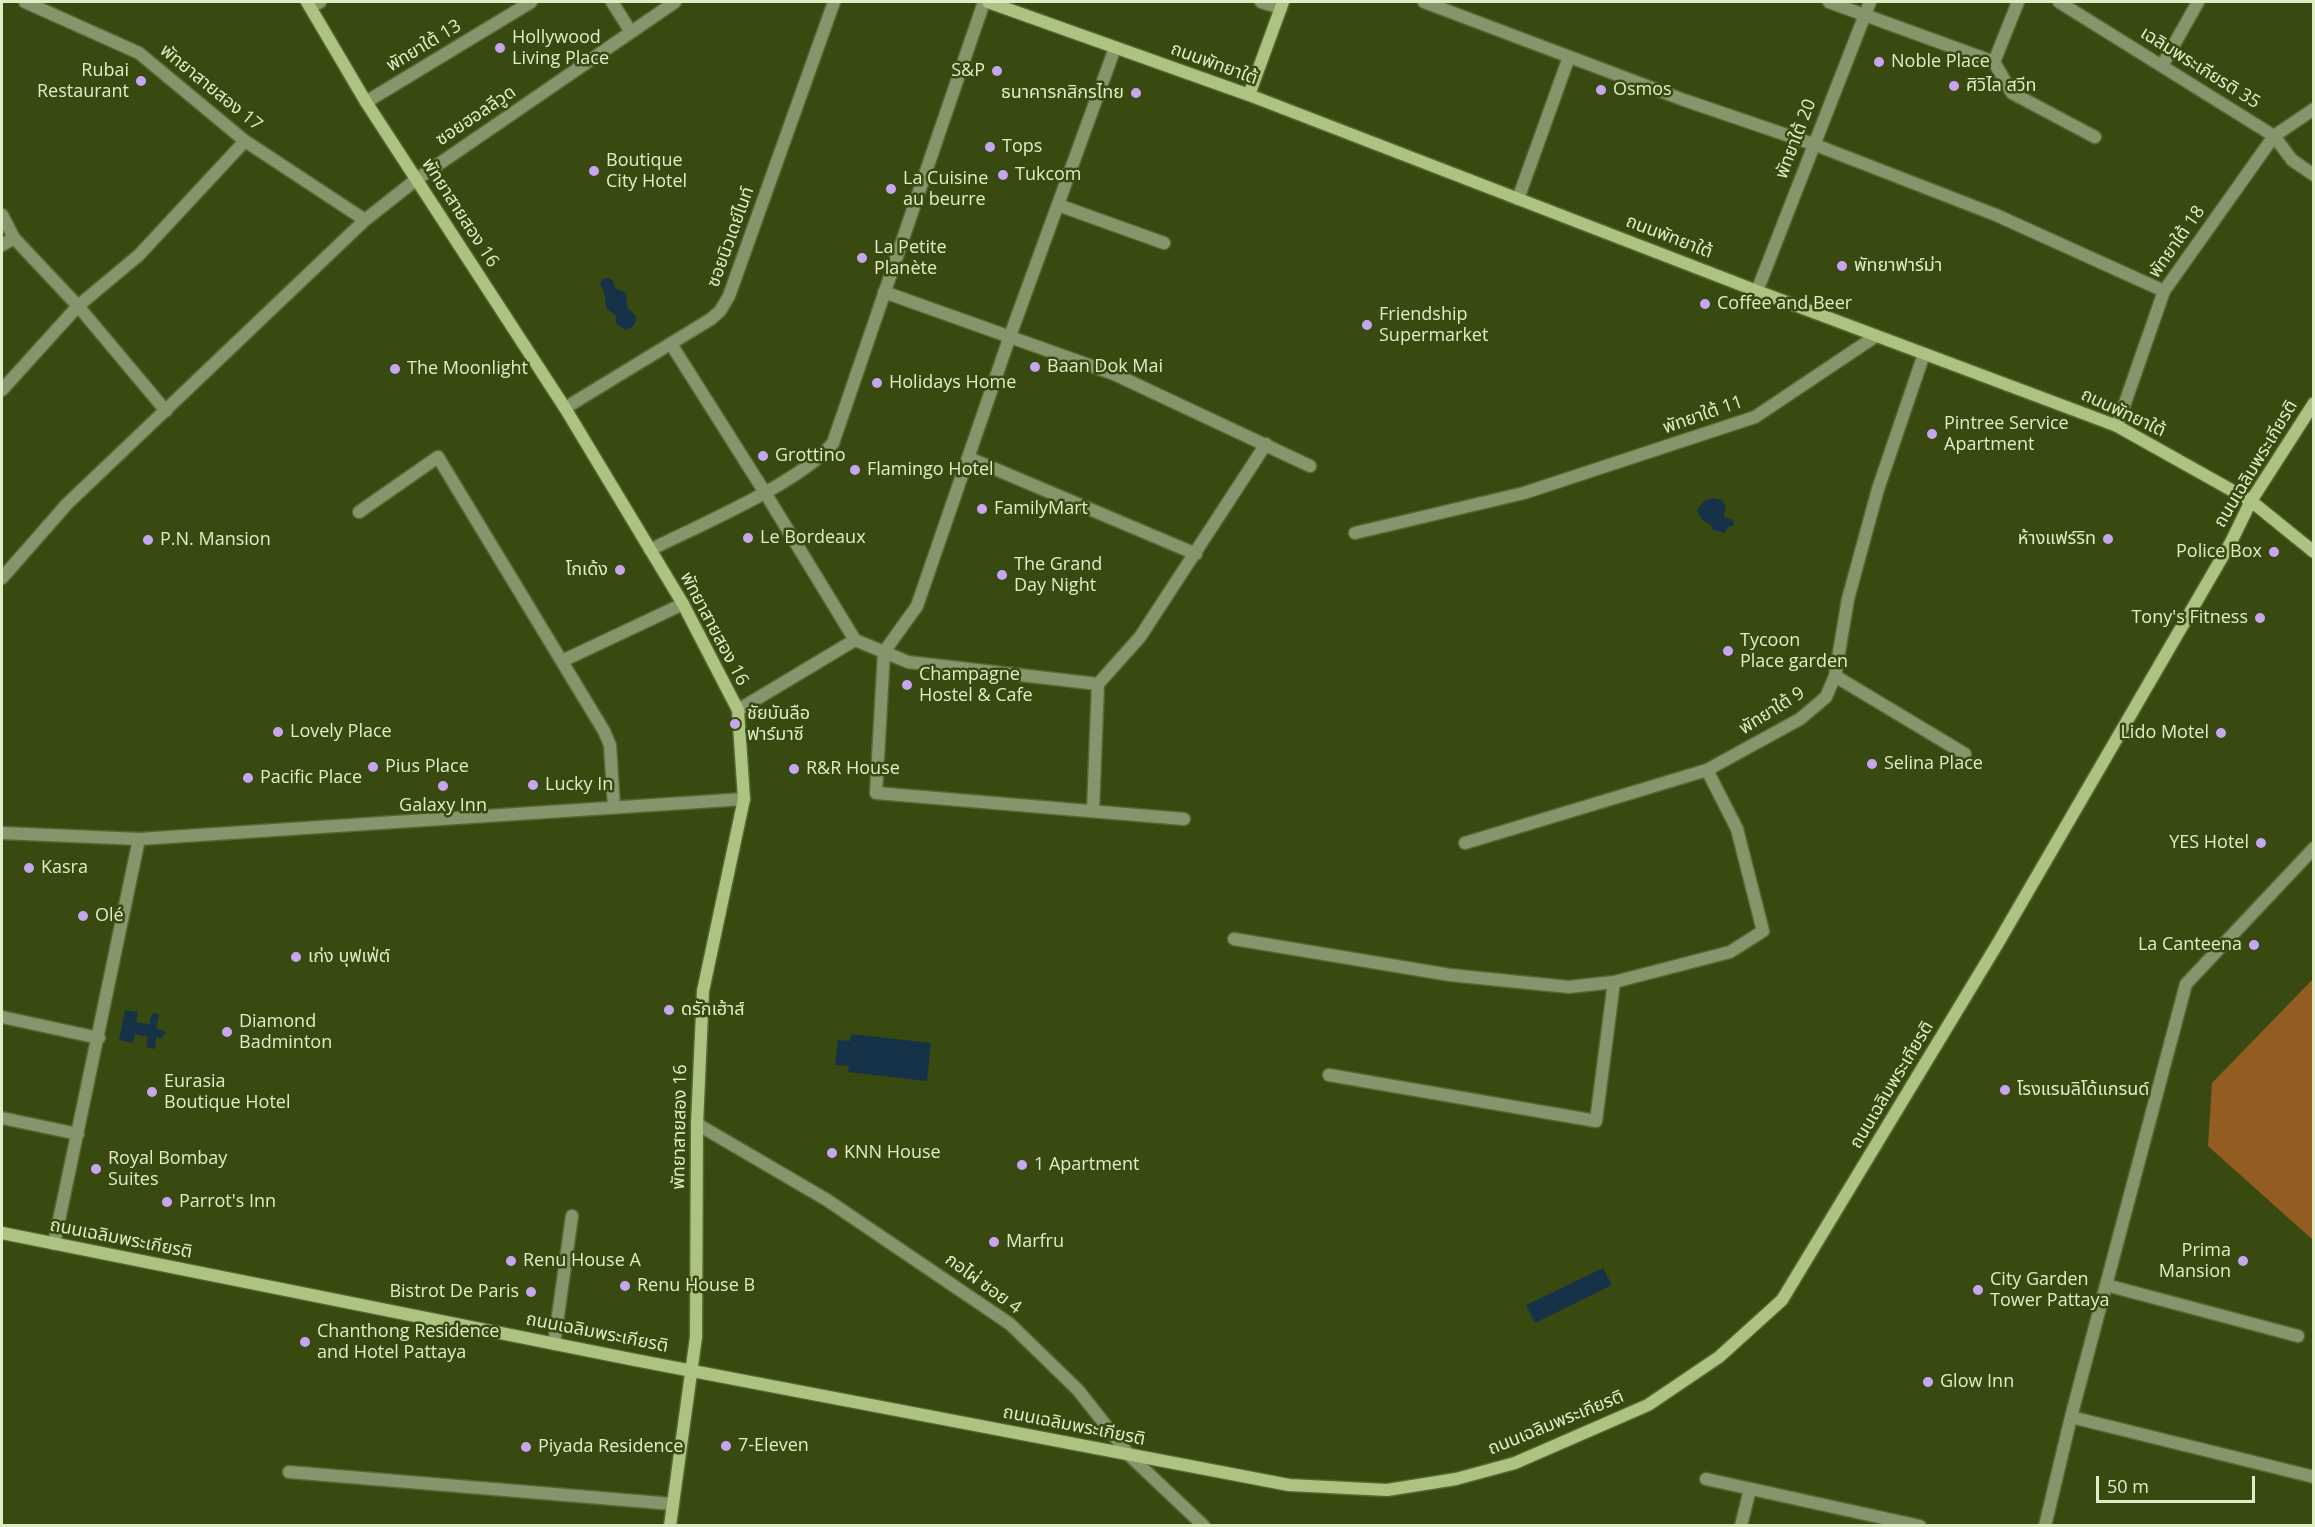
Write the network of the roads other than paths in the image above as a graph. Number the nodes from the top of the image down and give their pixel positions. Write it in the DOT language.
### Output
graph roads {
  1 [pos="25,2"];
  2 [pos="531,2"];
  3 [pos="612,2"];
  4 [pos="675,2"];
  5 [pos="834,2"];
  6 [pos="986,2"];
  7 [pos="1261,2"];
  8 [pos="1424,2"];
  9 [pos="1828,2"];
  10 [pos="1870,2"];
  11 [pos="2018,2"];
  12 [pos="2059,2"];
  13 [pos="2198,2"];
  14 [pos="313,3"];
  15 [pos="1282,5"];
  16 [pos="1864,16"];
  17 [pos="631,32"];
  18 [pos="1115,48"];
  19 [pos="1569,57"];
  20 [pos="1994,62"];
  21 [pos="2163,64"];
  22 [pos="1249,95"];
  23 [pos="366,102"];
  24 [pos="2313,109"];
  25 [pos="2274,136"];
  26 [pos="2095,137"];
  27 [pos="245,141"];
  28 [pos="1813,144"];
  29 [pos="2313,174"];
  30 [pos="417,179"];
  31 [pos="1518,199"];
  32 [pos="1058,206"];
  33 [pos="2,215"];
  34 [pos="365,220"];
  35 [pos="14,238"];
  36 [pos="1164,243"];
  37 [pos="2,245"];
  38 [pos="1757,291"];
  39 [pos="2164,291"];
  40 [pos="884,292"];
  41 [pos="78,306"];
  42 [pos="1010,336"];
  43 [pos="1876,336"];
  44 [pos="670,344"];
  45 [pos="1924,354"];
  46 [pos="2,390"];
  47 [pos="2313,403"];
  48 [pos="565,408"];
  49 [pos="166,411"];
  50 [pos="2117,426"];
  51 [pos="1266,444"];
  52 [pos="969,458"];
  53 [pos="1310,466"];
  54 [pos="764,491"];
  55 [pos="2251,501"];
  56 [pos="359,512"];
  57 [pos="1355,533"];
  58 [pos="650,550"];
  59 [pos="2313,552"];
  60 [pos="1196,554"];
  61 [pos="2,578"];
  62 [pos="683,604"];
  63 [pos="855,640"];
  64 [pos="884,652"];
  65 [pos="562,661"];
  66 [pos="1835,676"];
  67 [pos="1098,684"];
  68 [pos="738,710"];
  69 [pos="1965,754"];
  70 [pos="1707,770"];
  71 [pos="744,799"];
  72 [pos="614,807"];
  73 [pos="1093,810"];
  74 [pos="1184,819"];
  75 [pos="2,833"];
  76 [pos="139,839"];
  77 [pos="1465,843"];
  78 [pos="2313,848"];
  79 [pos="1234,939"];
  80 [pos="1614,982"];
  81 [pos="2,1017"];
  82 [pos="99,1038"];
  83 [pos="1329,1075"];
  84 [pos="2,1118"];
  85 [pos="697,1124"];
  86 [pos="78,1134"];
  87 [pos="572,1216"];
  88 [pos="2,1233"];
  89 [pos="54,1244"];
  90 [pos="2106,1285"];
  91 [pos="2298,1336"];
  92 [pos="554,1344"];
  93 [pos="693,1370"];
  94 [pos="2071,1417"];
  95 [pos="1130,1456"];
  96 [pos="289,1472"];
  97 [pos="2313,1478"];
  98 [pos="1706,1479"];
  99 [pos="1750,1489"];
  100 [pos="673,1504"];
  101 [pos="1888,1522"];
  102 [pos="670,1526"];
  103 [pos="1204,1526"];
  104 [pos="1741,1526"];
  105 [pos="1920,1526"];
  106 [pos="2045,1526"];
  1 -- 27 [label="street, พัทยาสายสอง 17"];
  2 -- 23 [label="street, พัทยาใต้ 13"];
  3 -- 17 [label="street"];
  4 -- 17 [label="street, ซอยฮอลลีวูด"];
  5 -- 44 [label="street, ซอยนิวเดย์ไนท์"];
  6 -- 18 [label="main road, ถนนพัทยาใต้"];
  6 -- 40 [label="street"];
  7 -- 15 [label="street"];
  8 -- 19 [label="street"];
  9 -- 16 [label="street"];
  10 -- 16 [label="street, พัทยาใต้ 20"];
  11 -- 20 [label="street"];
  12 -- 21 [label="street, เฉลิมพระเกียรติ 35"];
  13 -- 21 [label="street"];
  14 -- 23 [label="main road, พัทยาสายสอง 16"];
  15 -- 22 [label="main road"];
  16 -- 20 [label="street"];
  16 -- 28 [label="street, พัทยาใต้ 20"];
  17 -- 30 [label="street, ซอยฮอลลีวูด"];
  18 -- 22 [label="main road, ถนนพัทยาใต้"];
  18 -- 32 [label="street"];
  19 -- 28 [label="street"];
  19 -- 31 [label="street"];
  20 -- 26 [label="street"];
  21 -- 25 [label="street, เฉลิมพระเกียรติ 35"];
  22 -- 31 [label="main road, ถนนพัทยาใต้"];
  23 -- 30 [label="main road, พัทยาสายสอง 16"];
  24 -- 25 [label="street, พัทยาใต้ 18"];
  25 -- 29 [label="street, เฉลิมพระเกียรติ 35"];
  25 -- 39 [label="street, พัทยาใต้ 18"];
  27 -- 34 [label="street, พัทยาสายสอง 17"];
  27 -- 41 [label="street"];
  28 -- 38 [label="street, พัทยาใต้ 20"];
  28 -- 39 [label="street"];
  30 -- 34 [label="street, ซอยฮอลลีวูด"];
  30 -- 48 [label="main road, พัทยาสายสอง 16"];
  31 -- 38 [label="main road, ถนนพัทยาใต้"];
  32 -- 36 [label="street"];
  32 -- 42 [label="street"];
  33 -- 35 [label="street"];
  34 -- 49 [label="street, ซอยฮอลลีวูด"];
  35 -- 37 [label="street"];
  35 -- 41 [label="street"];
  38 -- 43 [label="main road, ถนนพัทยาใต้"];
  39 -- 50 [label="street, พัทยาใต้ 18"];
  40 -- 42 [label="street"];
  40 -- 54 [label="street"];
  41 -- 46 [label="street"];
  41 -- 49 [label="street"];
  42 -- 51 [label="street"];
  42 -- 52 [label="street"];
  43 -- 45 [label="main road, ถนนพัทยาใต้"];
  43 -- 57 [label="street, พัทยาใต้ 11"];
  44 -- 48 [label="street, ซอยนิวเดย์ไนท์"];
  44 -- 54 [label="street"];
  45 -- 50 [label="main road, ถนนพัทยาใต้"];
  45 -- 66 [label="street, พัทยาใต้ 9"];
  47 -- 55 [label="main road, ถนนเฉลิมพระเกียรติ"];
  48 -- 58 [label="main road, พัทยาสายสอง 16"];
  49 -- 61 [label="street, ซอยฮอลลีวูด"];
  50 -- 55 [label="main road, ถนนพัทยาใต้"];
  51 -- 53 [label="street"];
  51 -- 60 [label="street"];
  52 -- 60 [label="street"];
  52 -- 64 [label="street"];
  54 -- 58 [label="street"];
  54 -- 63 [label="street"];
  55 -- 59 [label="main road, ถนนพัทยาใต้"];
  55 -- 95 [label="main road, ถนนเฉลิมพระเกียรติ"];
  56 -- 65 [label="street"];
  58 -- 62 [label="main road, พัทยาสายสอง 16"];
  60 -- 67 [label="street"];
  62 -- 65 [label="street"];
  62 -- 68 [label="main road, พัทยาสายสอง 16"];
  63 -- 64 [label="street"];
  63 -- 68 [label="street"];
  64 -- 67 [label="street"];
  64 -- 73 [label="street"];
  65 -- 72 [label="street"];
  66 -- 69 [label="street"];
  66 -- 70 [label="street, พัทยาใต้ 9"];
  67 -- 73 [label="street"];
  68 -- 71 [label="main road, พัทยาสายสอง 16"];
  70 -- 77 [label="street, พัทยาใต้ 9"];
  70 -- 80 [label="street"];
  71 -- 72 [label="street"];
  71 -- 85 [label="main road, พัทยาสายสอง 16"];
  72 -- 76 [label="street"];
  73 -- 74 [label="street"];
  75 -- 76 [label="street"];
  76 -- 82 [label="street"];
  78 -- 90 [label="street"];
  79 -- 80 [label="street"];
  80 -- 83 [label="street"];
  81 -- 82 [label="street"];
  82 -- 86 [label="street"];
  84 -- 86 [label="street"];
  85 -- 93 [label="main road, พัทยาสายสอง 16"];
  85 -- 95 [label="street, กอไผ่ ซอย 4"];
  86 -- 89 [label="street"];
  87 -- 92 [label="street"];
  88 -- 89 [label="main road, ถนนเฉลิมพระเกียรติ"];
  89 -- 92 [label="main road, ถนนเฉลิมพระเกียรติ"];
  90 -- 91 [label="street"];
  90 -- 94 [label="street"];
  92 -- 93 [label="main road, ถนนเฉลิมพระเกียรติ"];
  93 -- 95 [label="main road, ถนนเฉลิมพระเกียรติ"];
  93 -- 100 [label="main road, พัทยาสายสอง 16"];
  94 -- 97 [label="street"];
  94 -- 106 [label="street"];
  95 -- 103 [label="street, กอไผ่ ซอย 4"];
  96 -- 100 [label="street"];
  98 -- 99 [label="street"];
  99 -- 101 [label="street"];
  99 -- 104 [label="street"];
  100 -- 102 [label="main road, พัทยาสายสอง 16"];
  101 -- 105 [label="street"];
}
